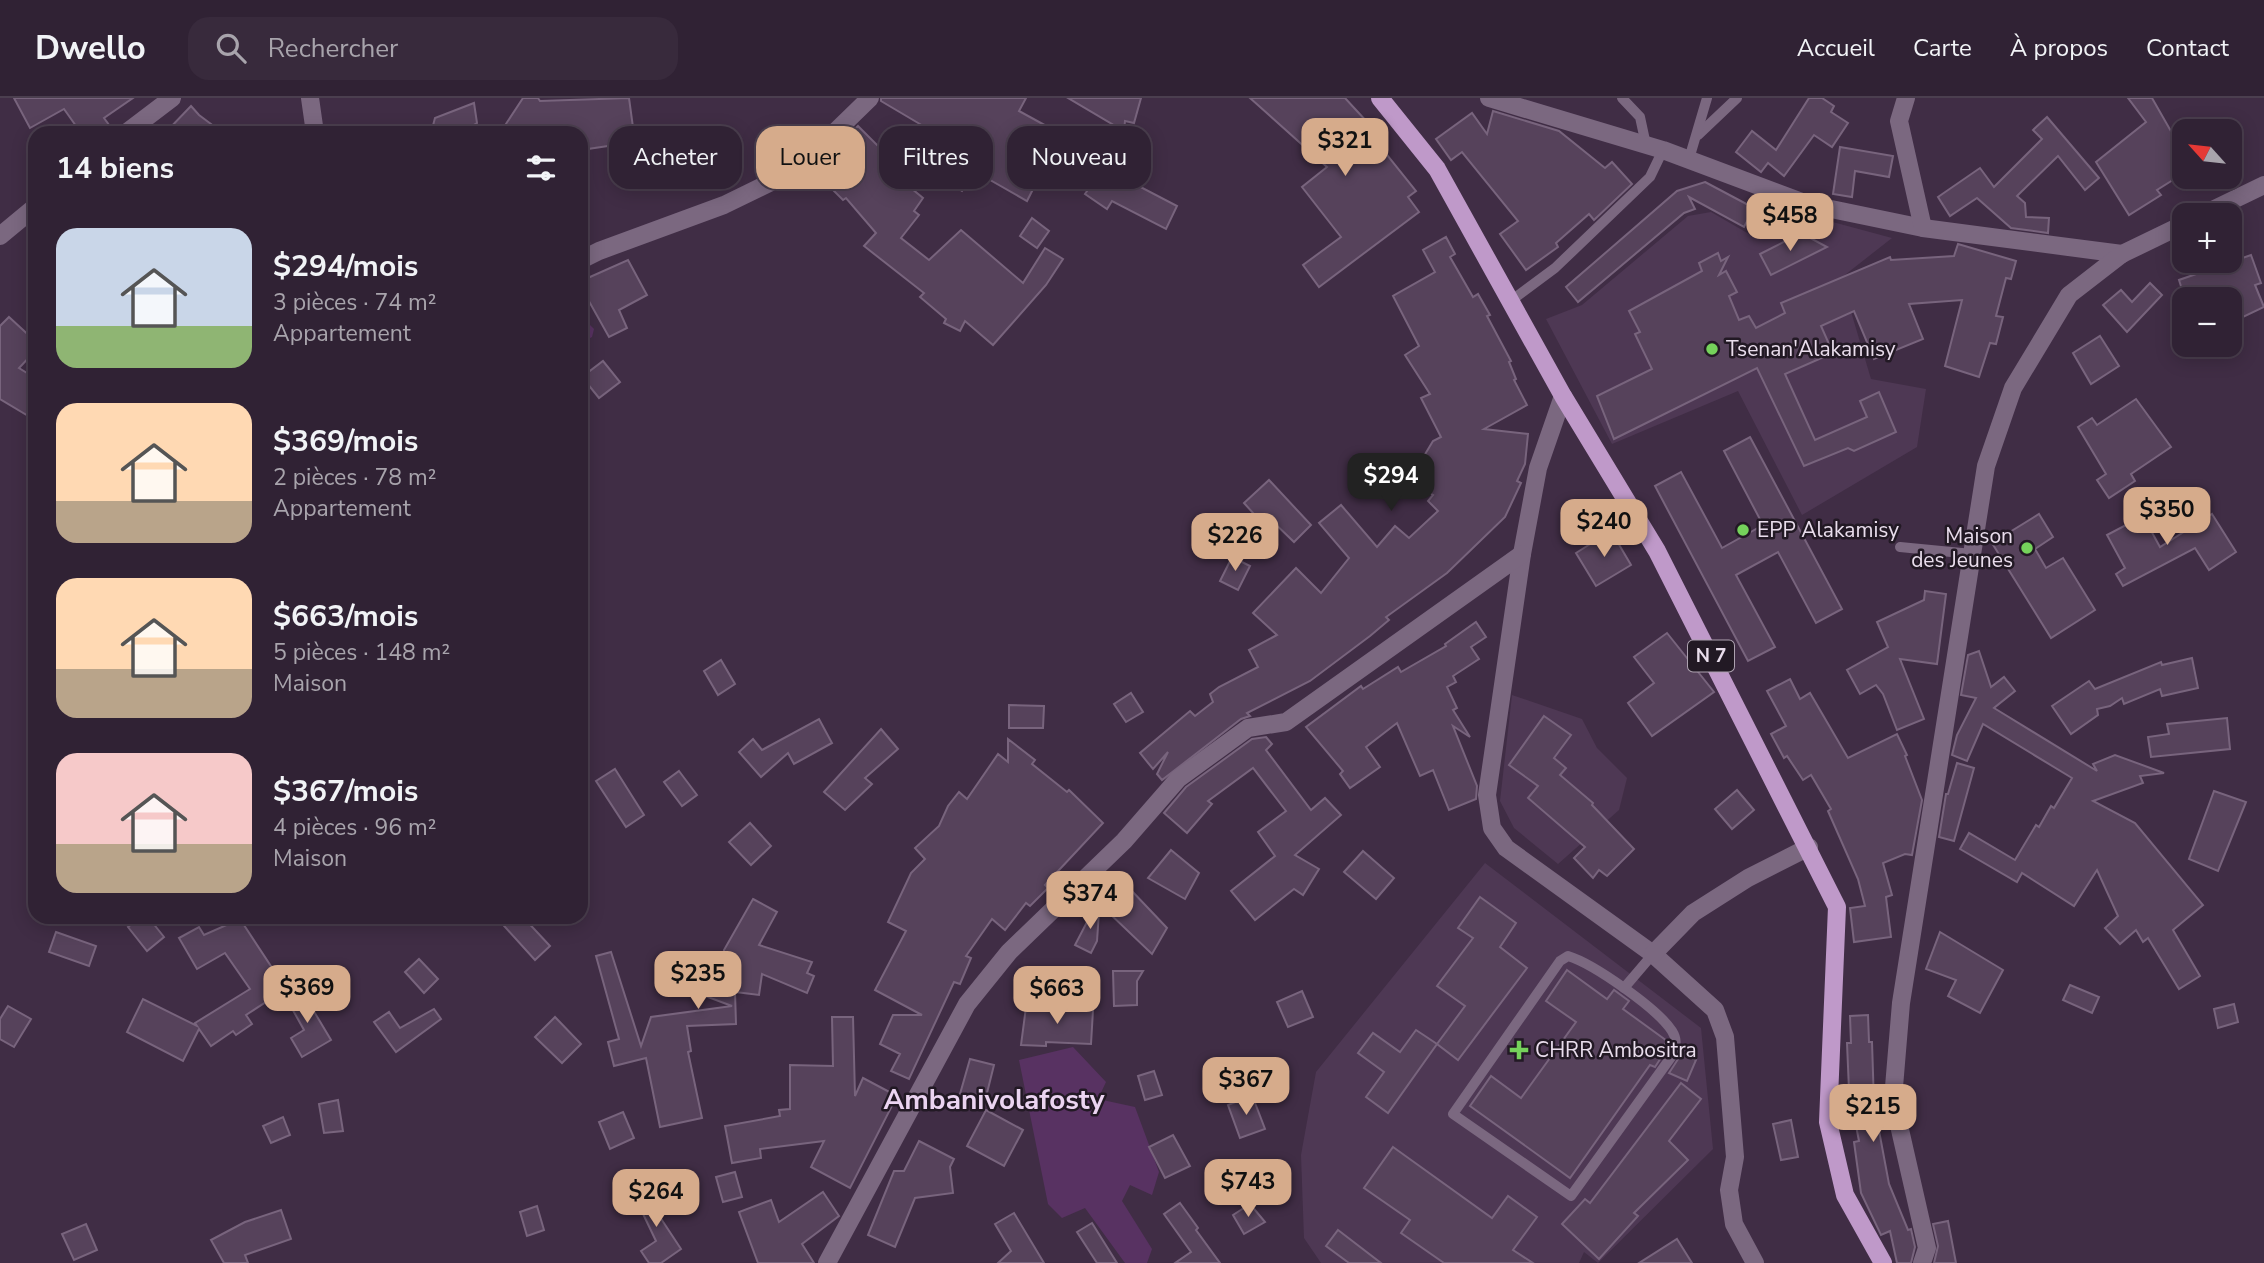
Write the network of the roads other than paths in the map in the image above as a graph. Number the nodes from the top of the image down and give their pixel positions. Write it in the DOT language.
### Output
graph roads {
  1 [pos="172,98"];
  2 [pos="310,98"];
  3 [pos="870,98"];
  4 [pos="1381,98"];
  5 [pos="1489,98"];
  6 [pos="1622,98"];
  7 [pos="1707,98"];
  8 [pos="1737,98"];
  9 [pos="1906,98"];
  10 [pos="135,126"];
  11 [pos="314,126"];
  12 [pos="1697,135"];
  13 [pos="1655,148"];
  14 [pos="1689,159"];
  15 [pos="2264,185"];
  16 [pos="2227,203"];
  17 [pos="28,213"];
  18 [pos="1923,228"];
  19 [pos="2172,230"];
  20 [pos="0,236"];
  21 [pos="2122,254"];
  22 [pos="588,256"];
  23 [pos="1512,300"];
  24 [pos="1563,396"];
  25 [pos="1900,547"];
  26 [pos="1522,554"];
  27 [pos="1972,554"];
  28 [pos="1809,848"];
  29 [pos="1653,954"];
  30 [pos="1625,988"];
  31 [pos="827,1263"];
  32 [pos="1755,1263"];
  33 [pos="1883,1263"];
  34 [pos="1922,1263"];
  1 -- 10 [label="street"];
  2 -- 11 [label="street"];
  3 -- 22 [label="street"];
  4 -- 23 [label="main road, N 7"];
  5 -- 13 [label="street"];
  6 -- 13 [label="lane"];
  7 -- 12 [label="lane"];
  8 -- 12 [label="lane"];
  9 -- 18 [label="street"];
  12 -- 14 [label="lane"];
  13 -- 14 [label="street"];
  13 -- 23 [label="lane"];
  14 -- 18 [label="street"];
  15 -- 16 [label="street"];
  17 -- 20 [label="street"];
  18 -- 21 [label="street"];
  19 -- 21 [label="street"];
  21 -- 27 [label="street"];
  23 -- 24 [label="main road, N 7"];
  24 -- 26 [label="street"];
  24 -- 28 [label="main road, N 7"];
  25 -- 27 [label="lane"];
  26 -- 29 [label="street"];
  26 -- 31 [label="street"];
  27 -- 34 [label="street"];
  28 -- 29 [label="street"];
  28 -- 33 [label="main road, N 7"];
  29 -- 30 [label="lane"];
  29 -- 32 [label="street"];
  30 -- 30 [label="lane"];
}
